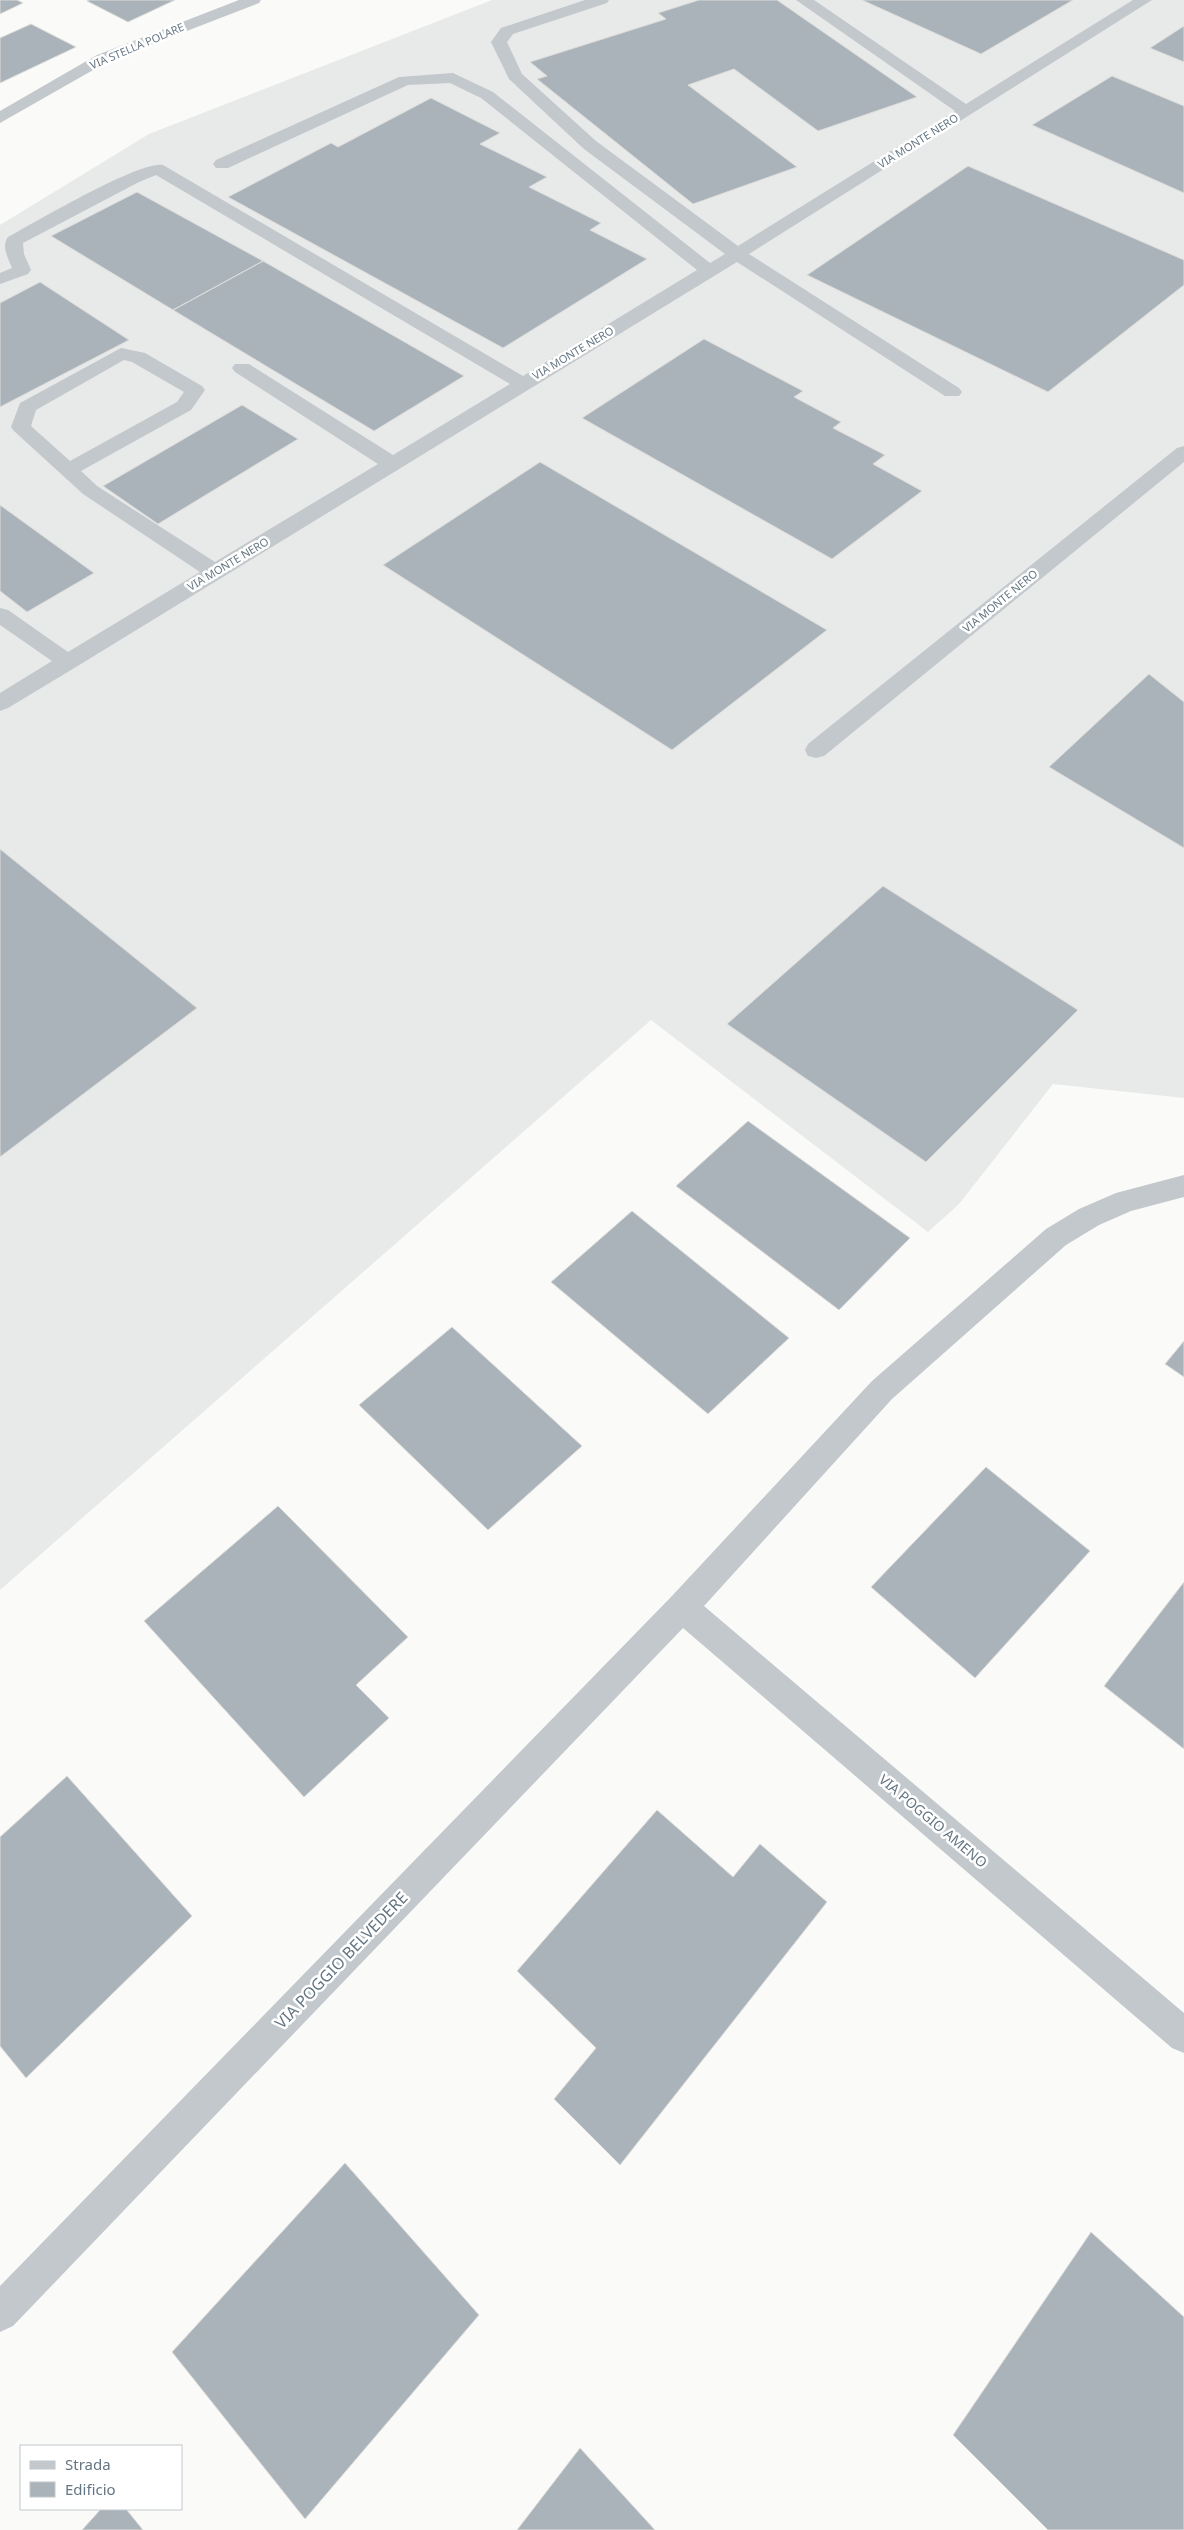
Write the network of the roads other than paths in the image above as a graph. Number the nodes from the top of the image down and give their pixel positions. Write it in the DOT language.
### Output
graph roads {
  1 [pos="253,0"];
  2 [pos="601,0"];
  3 [pos="804,0"];
  4 [pos="1144,0"];
  5 [pos="966,111"];
  6 [pos="0,118"];
  7 [pos="222,164"];
  8 [pos="737,254"];
  9 [pos="709,271"];
  10 [pos="0,280"];
  11 [pos="242,368"];
  12 [pos="523,384"];
  13 [pos="952,392"];
  14 [pos="1184,452"];
  15 [pos="393,464"];
  16 [pos="68,470"];
  17 [pos="215,572"];
  18 [pos="0,615"];
  19 [pos="68,662"];
  20 [pos="0,703"];
  21 [pos="816,750"];
  22 [pos="1184,1186"];
  23 [pos="682,1607"];
  24 [pos="1184,2036"];
  25 [pos="0,2313"];
  1 -- 6 [label="street, VIA STELLA POLARE"];
  2 -- 8 [label="street"];
  3 -- 5 [label="street"];
  4 -- 5 [label="street, VIA MONTE NERO"];
  5 -- 8 [label="street, VIA MONTE NERO"];
  7 -- 9 [label="street"];
  8 -- 9 [label="street, VIA MONTE NERO"];
  8 -- 13 [label="street"];
  9 -- 12 [label="street, VIA MONTE NERO"];
  10 -- 12 [label="street"];
  11 -- 15 [label="street"];
  12 -- 15 [label="street, VIA MONTE NERO"];
  14 -- 21 [label="street, VIA MONTE NERO"];
  15 -- 17 [label="street, VIA MONTE NERO"];
  16 -- 16 [label="street"];
  16 -- 17 [label="street"];
  17 -- 19 [label="street, VIA MONTE NERO"];
  18 -- 19 [label="street"];
  19 -- 20 [label="street, VIA MONTE NERO"];
  22 -- 23 [label="street, VIA POGGIO BELVEDERE"];
  23 -- 24 [label="street, VIA POGGIO AMENO"];
  23 -- 25 [label="street, VIA POGGIO BELVEDERE"];
}
